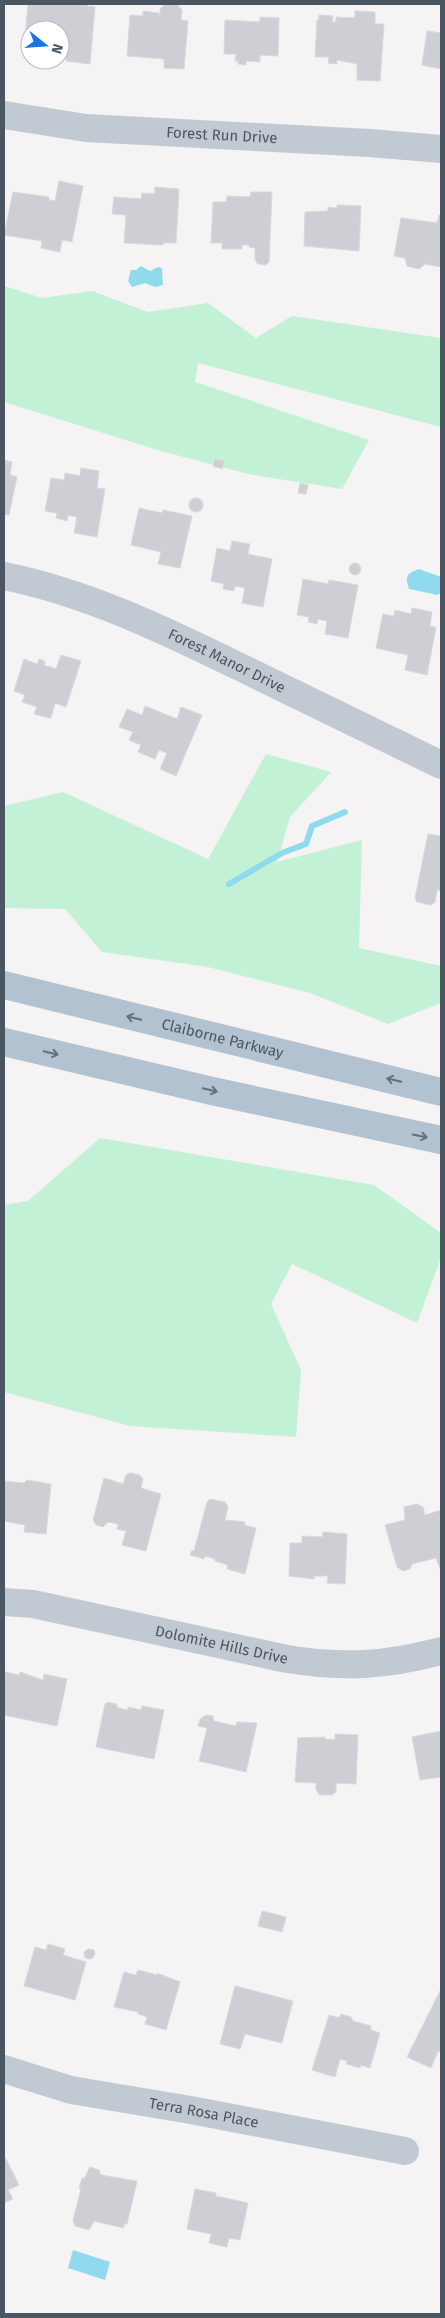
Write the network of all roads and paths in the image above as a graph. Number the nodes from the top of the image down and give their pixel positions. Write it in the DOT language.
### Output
graph roads {
  1 [pos="4,115"];
  2 [pos="441,149"];
  3 [pos="4,576"];
  4 [pos="441,765"];
  5 [pos="4,984"];
  6 [pos="4,1042"];
  7 [pos="441,1092"];
  8 [pos="441,1140"];
  9 [pos="4,1602"];
  10 [pos="441,1651"];
  11 [pos="4,2069"];
  12 [pos="405,2150"];
  1 -- 2 [label="street, Forest Run Drive"];
  3 -- 4 [label="street, Forest Manor Drive"];
  7 -- 5 [label="main road, Claiborne Parkway, one-way"];
  6 -- 8 [label="main road, one-way"];
  9 -- 10 [label="street, Dolomite Hills Drive"];
  11 -- 12 [label="street, Terra Rosa Place"];
}
